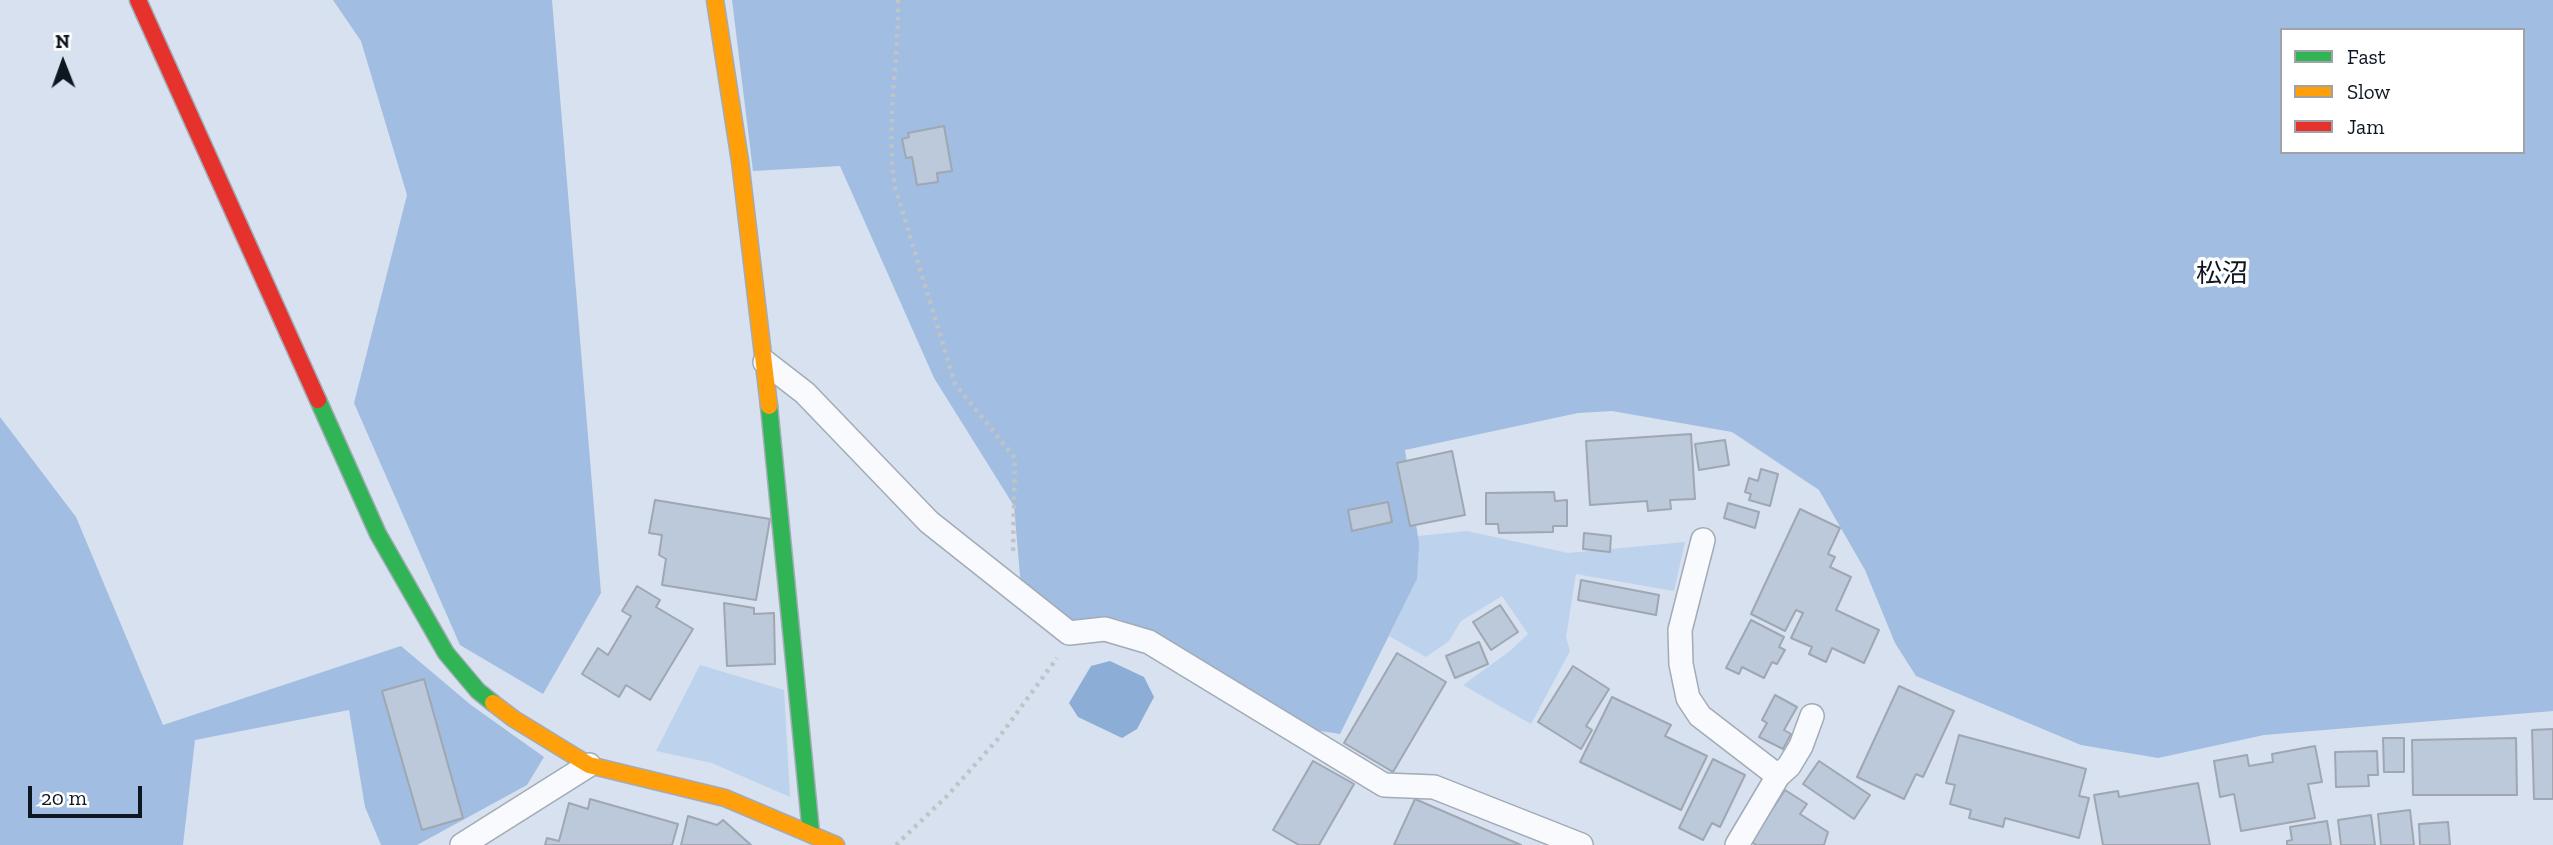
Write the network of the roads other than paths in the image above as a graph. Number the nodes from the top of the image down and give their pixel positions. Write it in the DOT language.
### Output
graph roads {
  1 [pos="138,0"];
  2 [pos="715,0"];
  3 [pos="765,362"];
  4 [pos="1703,540"];
  5 [pos="1811,716"];
  6 [pos="589,765"];
  7 [pos="1778,776"];
  8 [pos="811,833"];
  9 [pos="462,845"];
  10 [pos="836,845"];
  11 [pos="1581,845"];
  12 [pos="1737,845"];
  1 -- 6 [label="street"];
  2 -- 3 [label="street"];
  3 -- 8 [label="street"];
  3 -- 11 [label="lane"];
  4 -- 7 [label="lane"];
  5 -- 7 [label="lane"];
  6 -- 8 [label="street"];
  6 -- 9 [label="lane"];
  7 -- 12 [label="lane"];
  8 -- 10 [label="street"];
}
